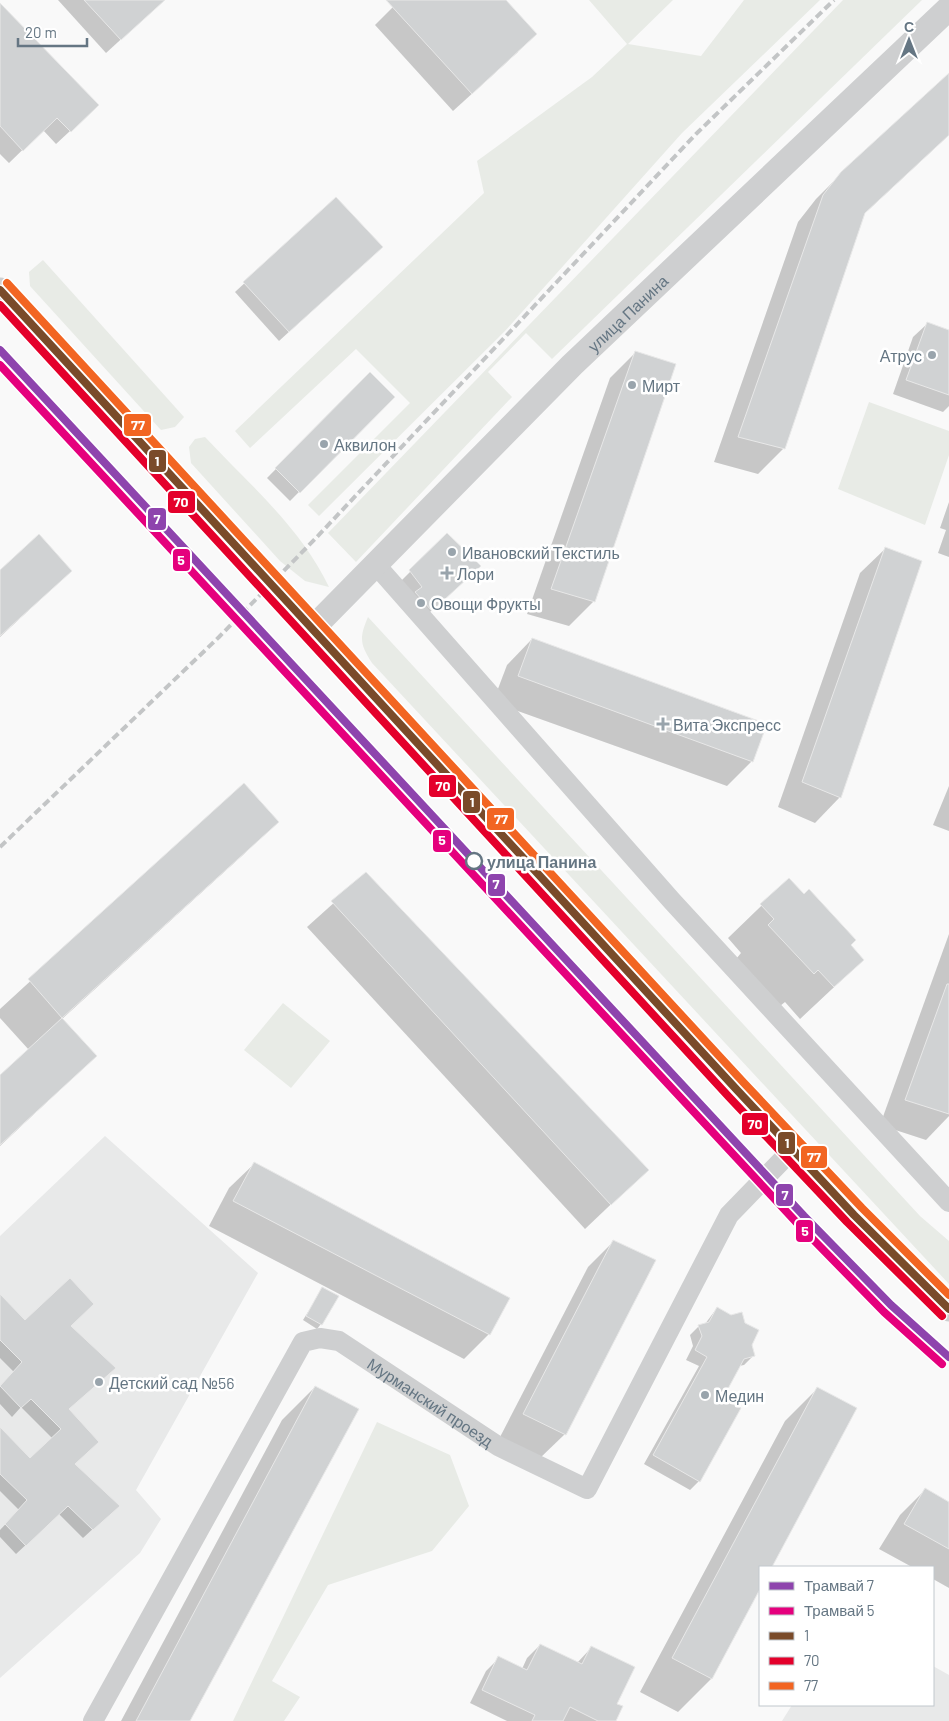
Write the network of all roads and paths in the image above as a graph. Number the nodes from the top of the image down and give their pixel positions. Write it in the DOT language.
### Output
graph roads {
  1 [pos="949,8"];
  2 [pos="0,290"];
  3 [pos="376,566"];
  4 [pos="313,628"];
  5 [pos="792,1149"];
  6 [pos="949,1202"];
  7 [pos="949,1308"];
  8 [pos="93,1721"];
  1 -- 3 [label="street, улица Панина"];
  2 -- 4 [label="street"];
  3 -- 4 [label="street, улица Панина"];
  3 -- 6 [label="street"];
  4 -- 5 [label="street"];
  5 -- 7 [label="street"];
  5 -- 8 [label="street, Мурманский проезд"];
}
